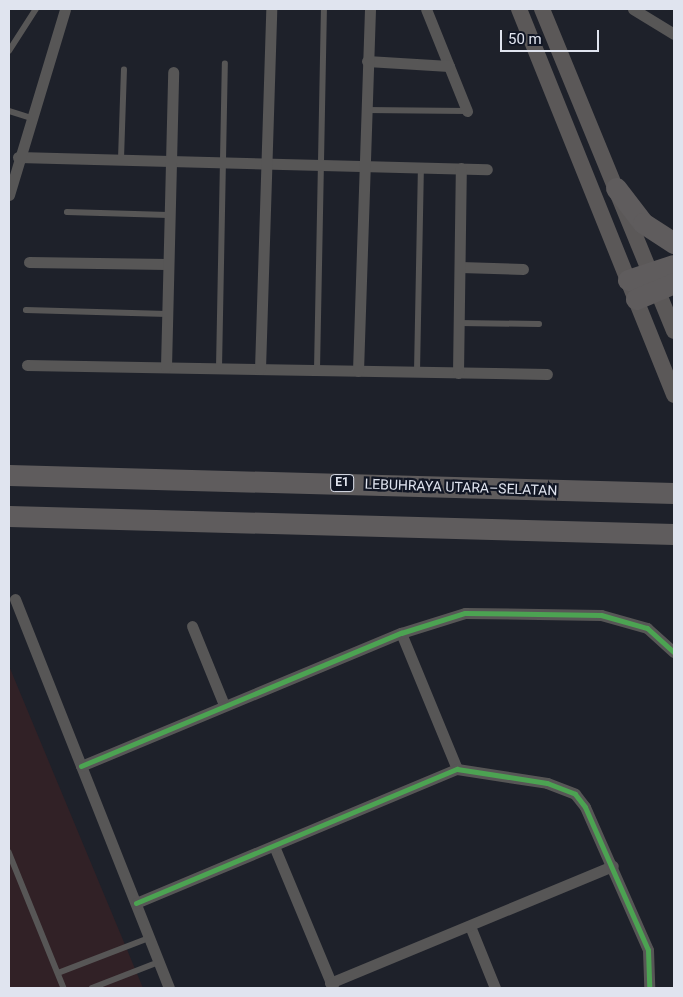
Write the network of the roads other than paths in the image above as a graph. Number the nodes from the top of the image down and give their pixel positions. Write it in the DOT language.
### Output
graph roads {
  1 [pos="36,9"];
  2 [pos="64,9"];
  3 [pos="271,9"];
  4 [pos="324,9"];
  5 [pos="370,9"];
  6 [pos="426,9"];
  7 [pos="519,9"];
  8 [pos="542,9"];
  9 [pos="633,9"];
  10 [pos="674,34"];
  11 [pos="9,51"];
  12 [pos="367,61"];
  13 [pos="225,64"];
  14 [pos="449,66"];
  15 [pos="124,70"];
  16 [pos="173,72"];
  17 [pos="366,110"];
  18 [pos="9,111"];
  19 [pos="467,111"];
  20 [pos="29,117"];
  21 [pos="18,157"];
  22 [pos="121,159"];
  23 [pos="169,161"];
  24 [pos="223,162"];
  25 [pos="269,163"];
  26 [pos="322,165"];
  27 [pos="364,166"];
  28 [pos="421,167"];
  29 [pos="461,168"];
  30 [pos="487,169"];
  31 [pos="616,188"];
  32 [pos="9,195"];
  33 [pos="67,212"];
  34 [pos="168,215"];
  35 [pos="674,243"];
  36 [pos="29,262"];
  37 [pos="168,264"];
  38 [pos="674,265"];
  39 [pos="460,267"];
  40 [pos="523,269"];
  41 [pos="660,282"];
  42 [pos="632,290"];
  43 [pos="26,310"];
  44 [pos="167,314"];
  45 [pos="459,323"];
  46 [pos="539,324"];
  47 [pos="674,331"];
  48 [pos="27,364"];
  49 [pos="166,367"];
  50 [pos="219,368"];
  51 [pos="260,369"];
  52 [pos="317,370"];
  53 [pos="358,370"];
  54 [pos="417,372"];
  55 [pos="458,373"];
  56 [pos="547,374"];
  57 [pos="674,396"];
  58 [pos="9,475"];
  59 [pos="674,493"];
  60 [pos="9,516"];
  61 [pos="674,534"];
  62 [pos="14,600"];
  63 [pos="192,626"];
  64 [pos="401,633"];
  65 [pos="674,652"];
  66 [pos="224,705"];
  67 [pos="81,766"];
  68 [pos="457,769"];
  69 [pos="274,846"];
  70 [pos="9,852"];
  71 [pos="613,866"];
  72 [pos="136,903"];
  73 [pos="470,926"];
  74 [pos="149,937"];
  75 [pos="159,962"];
  76 [pos="58,973"];
  77 [pos="332,986"];
  78 [pos="64,988"];
  79 [pos="92,988"];
  80 [pos="169,988"];
  81 [pos="495,988"];
  82 [pos="649,988"];
  1 -- 11 [label="lane"];
  2 -- 20 [label="street"];
  3 -- 25 [label="street"];
  4 -- 26 [label="lane"];
  5 -- 12 [label="street"];
  6 -- 14 [label="street"];
  7 -- 42 [label="main road"];
  8 -- 31 [label="main road"];
  9 -- 10 [label="street"];
  12 -- 14 [label="street"];
  12 -- 17 [label="street"];
  13 -- 24 [label="lane"];
  14 -- 19 [label="street"];
  15 -- 22 [label="lane"];
  16 -- 23 [label="street"];
  17 -- 19 [label="lane"];
  17 -- 27 [label="street"];
  18 -- 20 [label="lane"];
  20 -- 21 [label="street"];
  21 -- 22 [label="street"];
  21 -- 32 [label="street"];
  22 -- 23 [label="street"];
  23 -- 24 [label="street"];
  23 -- 34 [label="street"];
  24 -- 25 [label="street"];
  24 -- 50 [label="lane"];
  25 -- 26 [label="street"];
  25 -- 51 [label="street"];
  26 -- 27 [label="street"];
  26 -- 52 [label="lane"];
  27 -- 28 [label="street"];
  27 -- 53 [label="street"];
  28 -- 29 [label="street"];
  28 -- 54 [label="lane"];
  29 -- 30 [label="street"];
  29 -- 39 [label="street"];
  31 -- 35 [label="highway"];
  31 -- 41 [label="main road"];
  33 -- 34 [label="lane"];
  34 -- 37 [label="street"];
  36 -- 37 [label="street"];
  37 -- 44 [label="street"];
  38 -- 41 [label="highway"];
  39 -- 40 [label="street"];
  39 -- 45 [label="street"];
  41 -- 42 [label="highway"];
  41 -- 47 [label="main road"];
  42 -- 57 [label="main road"];
  43 -- 44 [label="lane"];
  44 -- 49 [label="street"];
  45 -- 46 [label="lane"];
  45 -- 55 [label="street"];
  48 -- 49 [label="street"];
  49 -- 50 [label="street"];
  50 -- 51 [label="street"];
  51 -- 52 [label="street"];
  52 -- 53 [label="street"];
  53 -- 54 [label="street"];
  54 -- 55 [label="street"];
  55 -- 56 [label="street"];
  58 -- 59 [label="highway, LEBUHRAYA UTARA–SELATAN / E1"];
  60 -- 61 [label="highway"];
  62 -- 67 [label="street"];
  63 -- 66 [label="street"];
  64 -- 65 [label="street"];
  64 -- 66 [label="street"];
  64 -- 68 [label="street"];
  66 -- 67 [label="street"];
  67 -- 72 [label="street"];
  68 -- 69 [label="street"];
  68 -- 71 [label="street"];
  69 -- 72 [label="street"];
  69 -- 77 [label="street"];
  70 -- 76 [label="lane"];
  71 -- 73 [label="street"];
  71 -- 82 [label="street"];
  72 -- 74 [label="street"];
  73 -- 77 [label="street"];
  73 -- 81 [label="street"];
  74 -- 75 [label="street"];
  74 -- 76 [label="lane"];
  75 -- 79 [label="lane"];
  75 -- 80 [label="street"];
  76 -- 78 [label="lane"];
}
